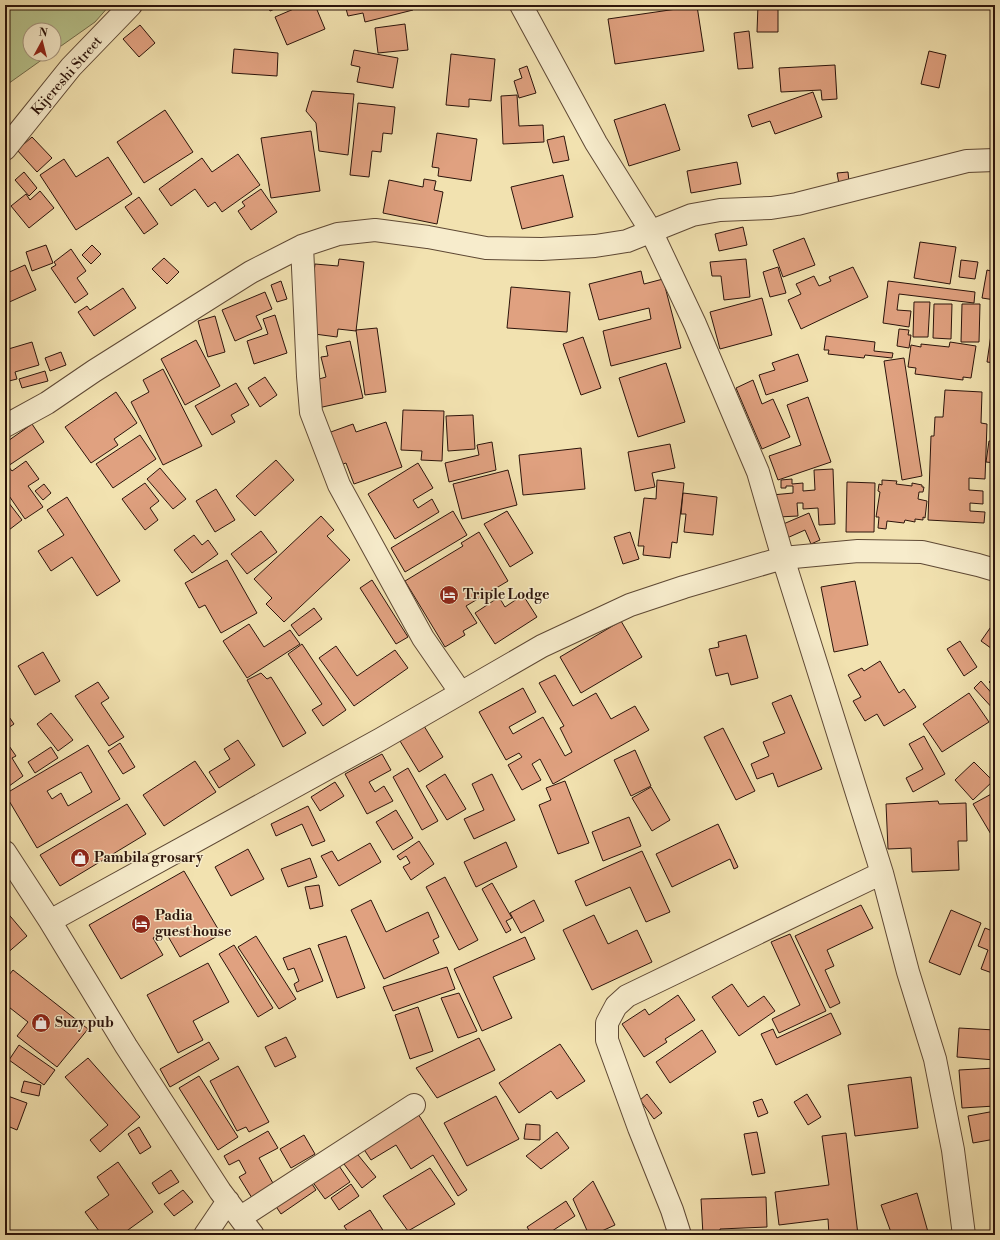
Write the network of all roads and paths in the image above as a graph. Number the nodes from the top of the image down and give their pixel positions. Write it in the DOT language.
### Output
graph roads {
  1 [pos="131,5"];
  2 [pos="521,5"];
  3 [pos="5,149"];
  4 [pos="995,160"];
  5 [pos="651,231"];
  6 [pos="302,246"];
  7 [pos="5,426"];
  8 [pos="783,558"];
  9 [pos="995,570"];
  10 [pos="461,693"];
  11 [pos="5,852"];
  12 [pos="882,873"];
  13 [pos="50,921"];
  14 [pos="414,1105"];
  15 [pos="241,1218"];
  16 [pos="205,1235"];
  17 [pos="680,1235"];
  18 [pos="964,1235"];
  1 -- 3 [label="street, Kijereshi Street"];
  2 -- 5 [label="street"];
  4 -- 5 [label="street"];
  5 -- 6 [label="street"];
  5 -- 8 [label="street"];
  6 -- 7 [label="street"];
  6 -- 10 [label="street"];
  8 -- 9 [label="street"];
  8 -- 10 [label="street"];
  8 -- 12 [label="street"];
  10 -- 13 [label="street"];
  11 -- 13 [label="street"];
  12 -- 17 [label="street"];
  12 -- 18 [label="street"];
  13 -- 15 [label="street"];
  14 -- 15 [label="street"];
  15 -- 16 [label="street"];
}
